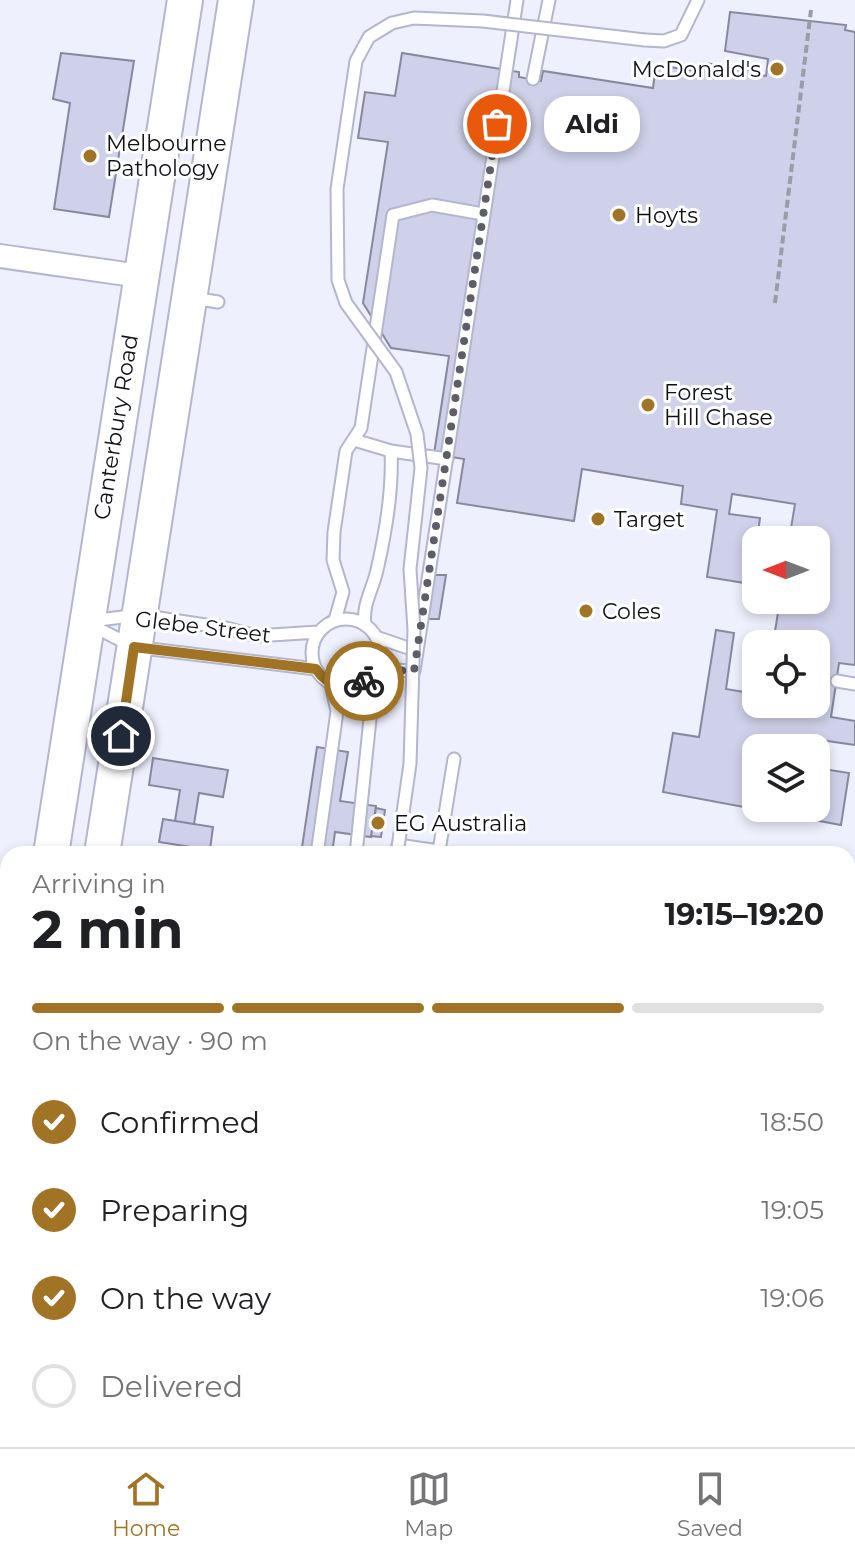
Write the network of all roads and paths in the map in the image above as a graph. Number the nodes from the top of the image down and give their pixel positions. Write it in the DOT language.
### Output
graph roads {
  1 [pos="185,0"];
  2 [pos="236,0"];
  3 [pos="517,0"];
  4 [pos="549,0"];
  5 [pos="698,0"];
  6 [pos="811,10"];
  7 [pos="533,79"];
  8 [pos="483,214"];
  9 [pos="0,256"];
  10 [pos="140,276"];
  11 [pos="775,303"];
  12 [pos="354,440"];
  13 [pos="391,451"];
  14 [pos="447,459"];
  15 [pos="335,620"];
  16 [pos="85,622"];
  17 [pos="365,625"];
  18 [pos="137,631"];
  19 [pos="318,632"];
  20 [pos="376,637"];
  21 [pos="417,651"];
  22 [pos="316,669"];
  23 [pos="372,673"];
  24 [pos="837,681"];
  25 [pos="331,684"];
  26 [pos="855,684"];
  27 [pos="454,759"];
  28 [pos="52,846"];
  29 [pos="103,846"];
  30 [pos="318,846"];
  31 [pos="357,846"];
  32 [pos="397,846"];
  33 [pos="440,846"];
  1 -- 10 [label="main road, Canterbury Road"];
  2 -- 18 [label="main road"];
  3 -- 8 [label="lane"];
  4 -- 7 [label="lane"];
  5 -- 32 [label="lane, bridge"];
  6 -- 11 [label="path"];
  8 -- 12 [label="lane"];
  8 -- 14 [label="lane"];
  9 -- 10 [label="street"];
  10 -- 16 [label="main road, Canterbury Road"];
  12 -- 13 [label="lane"];
  12 -- 15 [label="lane"];
  13 -- 14 [label="lane"];
  13 -- 17 [label="lane"];
  14 -- 21 [label="lane"];
  15 -- 17 [label="lane"];
  15 -- 19 [label="lane"];
  16 -- 18 [label="lane, Glebe Street"];
  16 -- 18 [label="lane, Glebe Street"];
  16 -- 28 [label="main road, Canterbury Road"];
  17 -- 20 [label="lane"];
  18 -- 19 [label="lane, Glebe Street"];
  18 -- 22 [label="lane, Glebe Street"];
  18 -- 29 [label="main road"];
  19 -- 22 [label="lane"];
  20 -- 21 [label="lane"];
  20 -- 23 [label="lane"];
  21 -- 23 [label="lane"];
  22 -- 25 [label="lane"];
  23 -- 25 [label="lane"];
  23 -- 31 [label="lane"];
  24 -- 26 [label="lane"];
  25 -- 30 [label="lane"];
  27 -- 33 [label="lane"];
}
